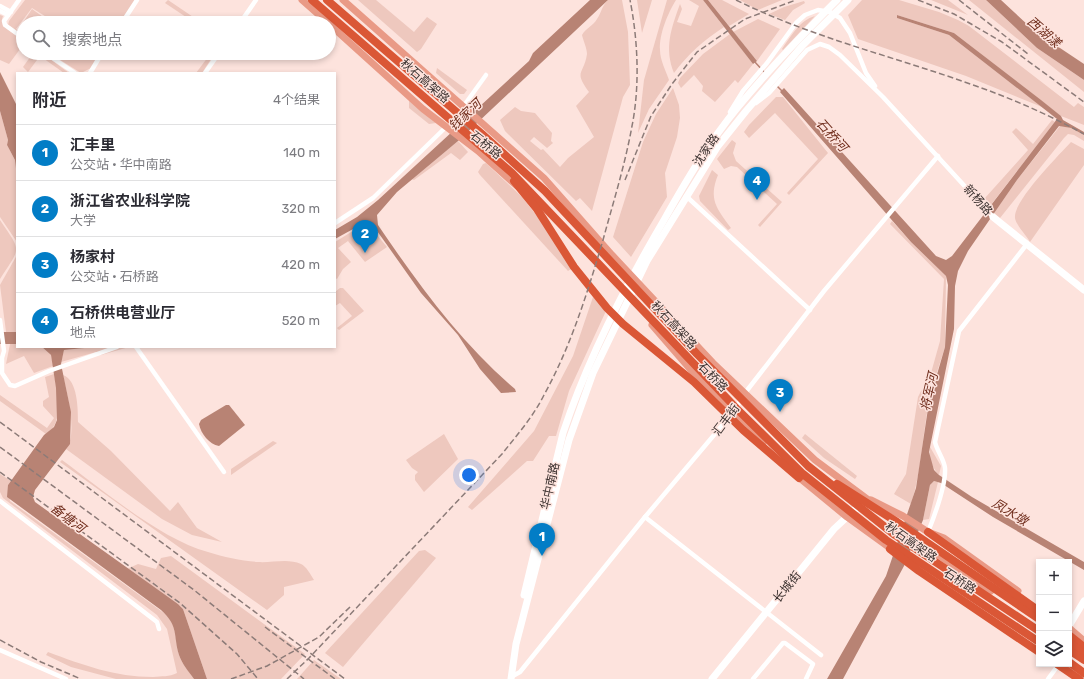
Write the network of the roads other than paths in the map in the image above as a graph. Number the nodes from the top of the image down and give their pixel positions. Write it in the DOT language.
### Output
graph roads {
  1 [pos="19,0"];
  2 [pos="136,0"];
  3 [pos="256,0"];
  4 [pos="302,0"];
  5 [pos="312,0"];
  6 [pos="327,0"];
  7 [pos="343,0"];
  8 [pos="837,0"];
  9 [pos="848,0"];
  10 [pos="1,7"];
  11 [pos="10,14"];
  12 [pos="126,16"];
  13 [pos="245,16"];
  14 [pos="319,16"];
  15 [pos="331,16"];
  16 [pos="336,21"];
  17 [pos="336,31"];
  18 [pos="16,33"];
  19 [pos="56,60"];
  20 [pos="98,60"];
  21 [pos="214,60"];
  22 [pos="74,72"];
  23 [pos="91,72"];
  24 [pos="206,72"];
  25 [pos="764,72"];
  26 [pos="486,75"];
  27 [pos="774,82"];
  28 [pos="883,97"];
  29 [pos="464,109"];
  30 [pos="448,128"];
  31 [pos="479,144"];
  32 [pos="938,156"];
  33 [pos="680,191"];
  34 [pos="687,197"];
  35 [pos="993,217"];
  36 [pos="336,222"];
  37 [pos="1027,244"];
  38 [pos="644,260"];
  39 [pos="1084,290"];
  40 [pos="810,310"];
  41 [pos="0,320"];
  42 [pos="608,323"];
  43 [pos="114,348"];
  44 [pos="137,348"];
  45 [pos="745,393"];
  46 [pos="733,413"];
  47 [pos="808,466"];
  48 [pos="224,472"];
  49 [pos="799,478"];
  50 [pos="867,498"];
  51 [pos="0,501"];
  52 [pos="847,517"];
  53 [pos="645,518"];
  54 [pos="927,532"];
  55 [pos="892,550"];
  56 [pos="910,563"];
  57 [pos="1084,600"];
  58 [pos="1036,604"];
  59 [pos="767,612"];
  60 [pos="1036,616"];
  61 [pos="1036,616"];
  62 [pos="1036,616"];
  63 [pos="1072,622"];
  64 [pos="1036,628"];
  65 [pos="159,629"];
  66 [pos="1072,630"];
  67 [pos="1072,637"];
  68 [pos="1036,640"];
  69 [pos="1084,641"];
  70 [pos="1036,645"];
  71 [pos="1072,645"];
  72 [pos="1084,647"];
  73 [pos="0,650"];
  74 [pos="1036,650"];
  75 [pos="1072,652"];
  76 [pos="821,655"];
  77 [pos="1084,655"];
  78 [pos="1084,660"];
  79 [pos="1072,664"];
  80 [pos="1056,667"];
  81 [pos="1062,667"];
  82 [pos="1068,667"];
  83 [pos="1084,673"];
  84 [pos="510,678"];
  85 [pos="1084,678"];
  86 [pos="66,679"];
  87 [pos="712,679"];
  88 [pos="753,679"];
  89 [pos="806,679"];
  90 [pos="1048,679"];
  91 [pos="1079,679"];
  1 -- 11 [label="street"];
  2 -- 12 [label="street"];
  3 -- 13 [label="street"];
  4 -- 14 [label="main road, 石桥路"];
  5 -- 15 [label="highway, 秋石高架路"];
  6 -- 47 [label="highway, 秋石高架路"];
  7 -- 29 [label="main road, 石桥路"];
  8 -- 25 [label="main road, 沈家路"];
  9 -- 27 [label="main road, 沈家路"];
  10 -- 11 [label="street"];
  11 -- 18 [label="street"];
  16 -- 31 [label="highway, 秋石高架路"];
  17 -- 30 [label="main road, 石桥路"];
  19 -- 22 [label="street"];
  20 -- 23 [label="street"];
  21 -- 24 [label="street"];
  25 -- 28 [label="street"];
  25 -- 33 [label="main road, 沈家路"];
  26 -- 29 [label="street"];
  27 -- 28 [label="street"];
  27 -- 34 [label="main road, 沈家路"];
  28 -- 32 [label="street, 新杨路"];
  29 -- 45 [label="main road, 石桥路"];
  30 -- 36 [label="street"];
  30 -- 46 [label="main road, 石桥路"];
  31 -- 49 [label="highway"];
  31 -- 68 [label="highway, 秋石高架路"];
  32 -- 35 [label="street, 新杨路"];
  32 -- 40 [label="street, 汇丰街"];
  33 -- 34 [label="street"];
  33 -- 38 [label="main road, 沈家路"];
  34 -- 38 [label="main road, 沈家路"];
  34 -- 40 [label="street"];
  35 -- 37 [label="main road, 新杨路"];
  37 -- 39 [label="main road, 新杨路"];
  37 -- 54 [label="street"];
  38 -- 42 [label="main road, 沈家路"];
  38 -- 84 [label="main road, 华中南路"];
  40 -- 45 [label="street, 汇丰街"];
  41 -- 43 [label="street"];
  42 -- 84 [label="main road, 华中南路"];
  44 -- 48 [label="street"];
  45 -- 46 [label="street, 汇丰街"];
  45 -- 50 [label="main road, 石桥路"];
  46 -- 49 [label="main road, 石桥路"];
  46 -- 53 [label="street, 汇丰街"];
  47 -- 60 [label="highway"];
  47 -- 64 [label="highway, 秋石高架路"];
  49 -- 52 [label="main road, 石桥路"];
  50 -- 52 [label="main road, 长城街"];
  50 -- 54 [label="main road"];
  50 -- 61 [label="main road, 石桥路"];
  51 -- 65 [label="street"];
  52 -- 55 [label="main road, 石桥路"];
  52 -- 59 [label="main road, 长城街"];
  53 -- 59 [label="street"];
  53 -- 84 [label="street, 汇丰街"];
  54 -- 58 [label="main road"];
  54 -- 62 [label="highway"];
  55 -- 56 [label="highway"];
  56 -- 70 [label="main road, 石桥路"];
  56 -- 74 [label="highway"];
  57 -- 63 [label="main road"];
  59 -- 76 [label="street"];
  59 -- 87 [label="main road, 长城街"];
  66 -- 69 [label="main road"];
  67 -- 72 [label="highway"];
  71 -- 77 [label="highway"];
  73 -- 86 [label="street"];
  75 -- 78 [label="highway"];
  79 -- 83 [label="highway"];
  80 -- 90 [label="street"];
  81 -- 91 [label="highway"];
  82 -- 85 [label="main road"];
  88 -- 89 [label="street"];
}
